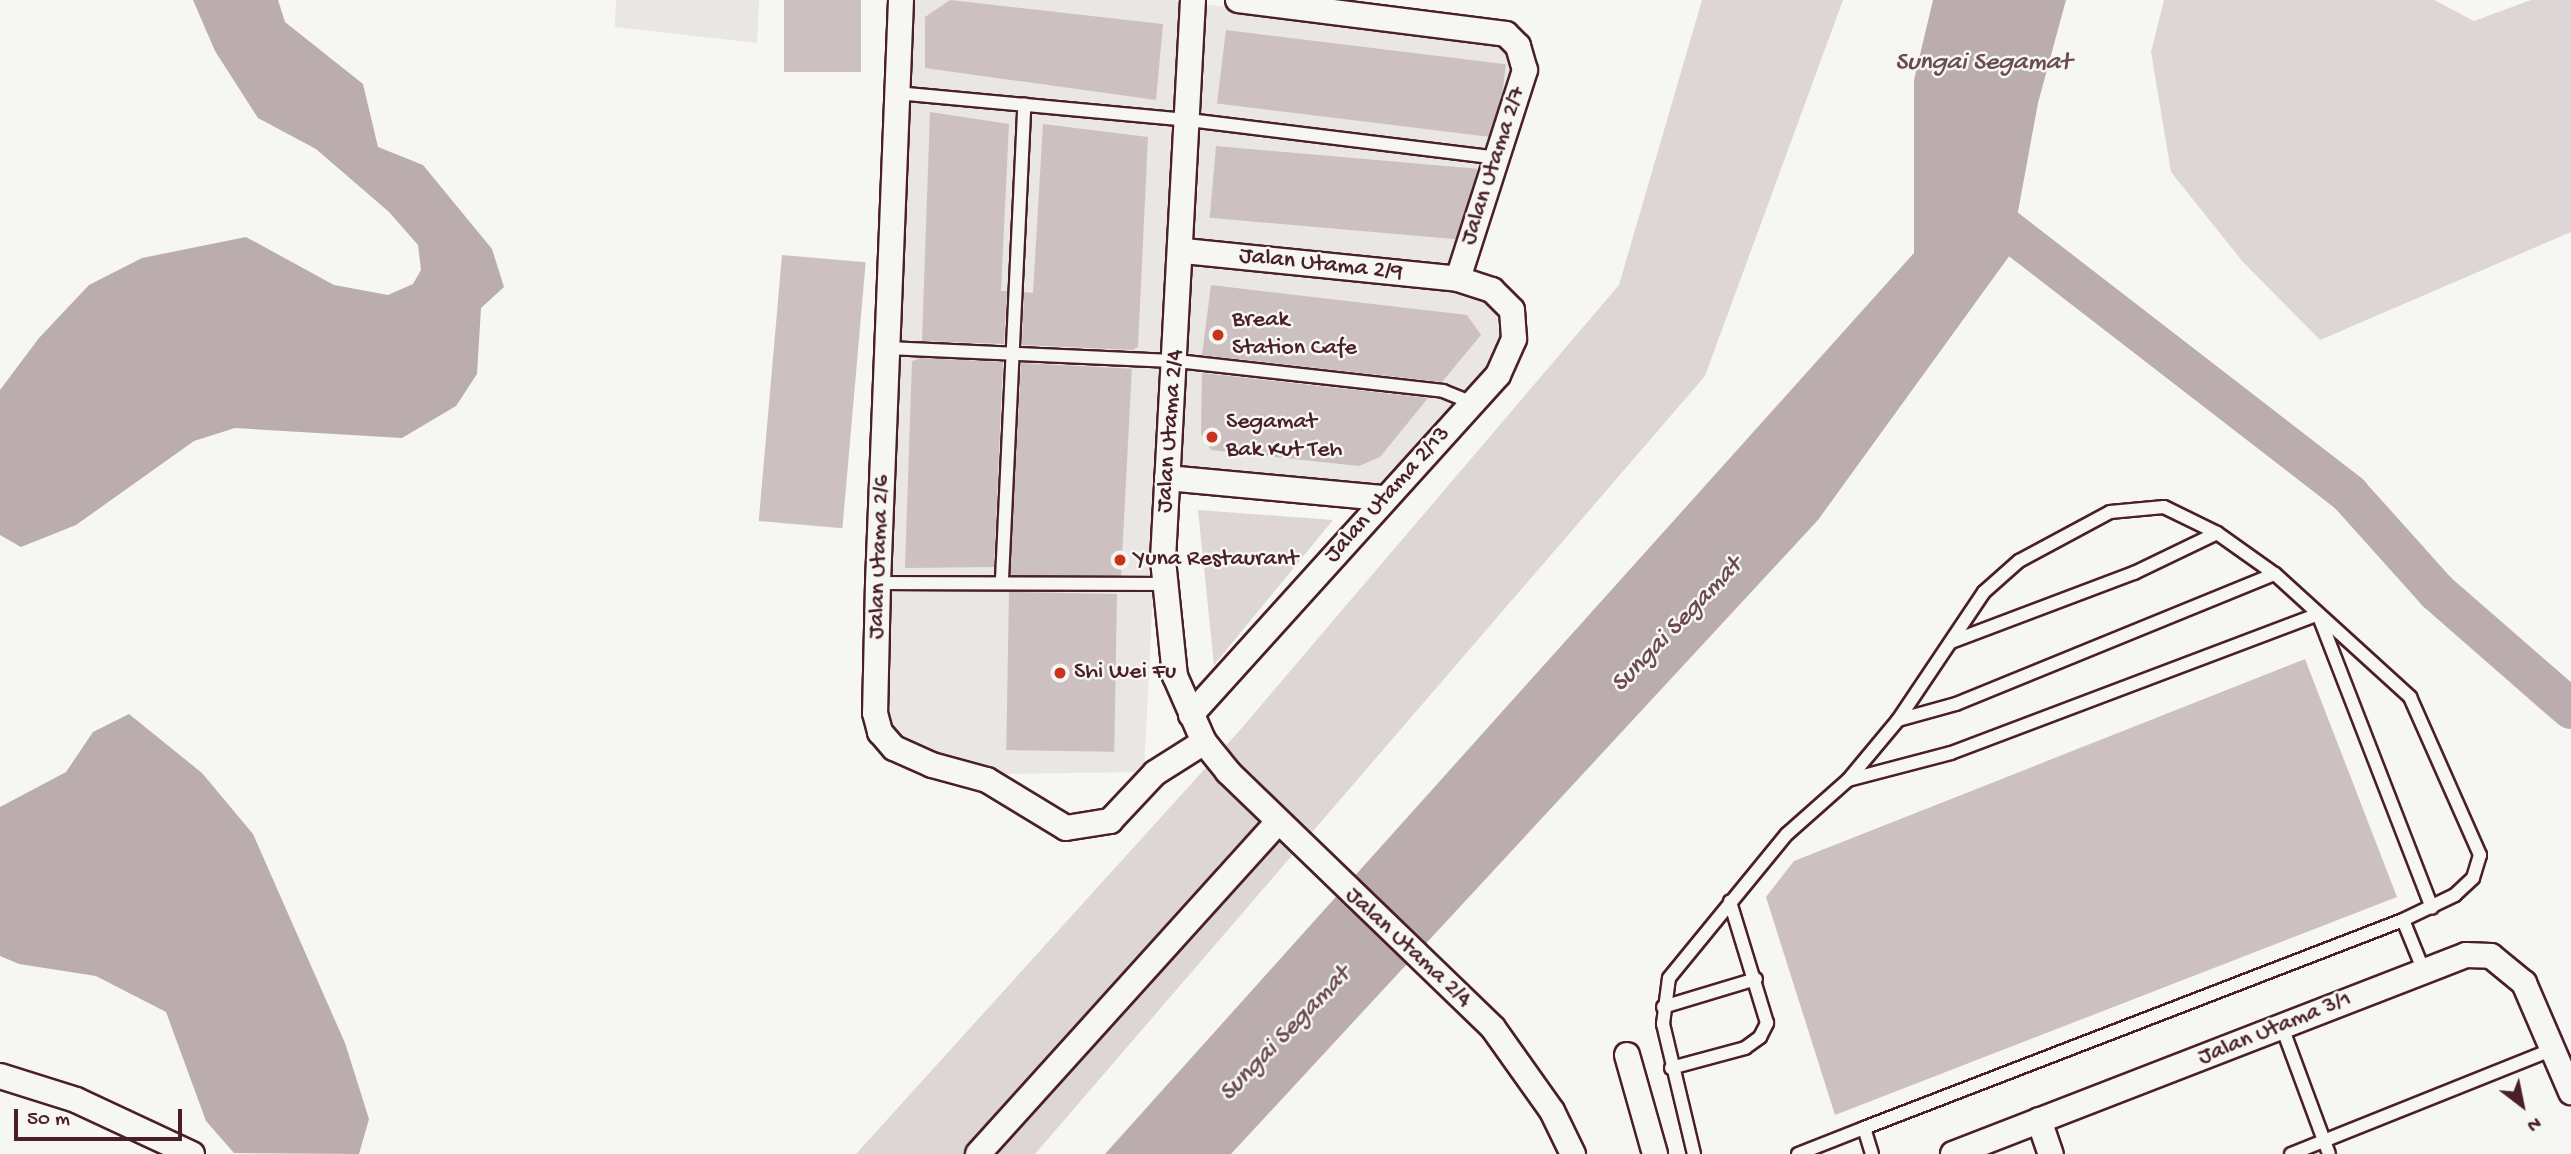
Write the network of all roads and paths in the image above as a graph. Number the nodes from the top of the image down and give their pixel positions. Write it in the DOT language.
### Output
graph roads {
  1 [pos="901,0"];
  2 [pos="1193,0"];
  3 [pos="1238,0"];
  4 [pos="1313,4"];
  5 [pos="897,93"];
  6 [pos="1024,105"];
  7 [pos="1189,120"];
  8 [pos="1497,158"];
  9 [pos="1184,251"];
  10 [pos="1458,279"];
  11 [pos="888,348"];
  12 [pos="1012,351"];
  13 [pos="1177,361"];
  14 [pos="1472,403"];
  15 [pos="1167,478"];
  16 [pos="1382,498"];
  17 [pos="2217,533"];
  18 [pos="2275,574"];
  19 [pos="1002,579"];
  20 [pos="878,583"];
  21 [pos="1165,584"];
  22 [pos="2318,614"];
  23 [pos="1951,642"];
  24 [pos="1191,715"];
  25 [pos="1898,720"];
  26 [pos="1204,742"];
  27 [pos="1848,780"];
  28 [pos="1284,831"];
  29 [pos="1730,902"];
  30 [pos="2432,908"];
  31 [pos="2403,920"];
  32 [pos="2423,969"];
  33 [pos="1756,979"];
  34 [pos="1663,1007"];
  35 [pos="2282,1027"];
  36 [pos="2555,1049"];
  37 [pos="1627,1055"];
  38 [pos="1671,1068"];
  39 [pos="0,1076"];
  40 [pos="2571,1092"];
  41 [pos="2039,1121"];
  42 [pos="1864,1128"];
  43 [pos="2327,1148"];
  44 [pos="192,1154"];
  45 [pos="978,1154"];
  46 [pos="1573,1154"];
  47 [pos="1655,1154"];
  48 [pos="1694,1154"];
  49 [pos="1798,1154"];
  50 [pos="1872,1154"];
  51 [pos="1953,1154"];
  52 [pos="2051,1154"];
  53 [pos="2291,1154"];
  1 -- 5 [label="street, Jalan Utama 2/6"];
  2 -- 7 [label="street, Jalan Utama 2/4"];
  3 -- 4 [label="street, Jalan Utama 2/7"];
  4 -- 8 [label="street, Jalan Utama 2/7"];
  5 -- 6 [label="lane"];
  5 -- 11 [label="street, Jalan Utama 2/6"];
  6 -- 7 [label="lane"];
  6 -- 12 [label="lane"];
  7 -- 8 [label="lane"];
  7 -- 9 [label="street, Jalan Utama 2/4"];
  8 -- 10 [label="street, Jalan Utama 2/7"];
  9 -- 10 [label="street, Jalan Utama 2/9"];
  9 -- 13 [label="street, Jalan Utama 2/4"];
  10 -- 14 [label="street, Jalan Utama 2/13"];
  11 -- 12 [label="lane"];
  11 -- 20 [label="street, Jalan Utama 2/6"];
  12 -- 13 [label="lane"];
  12 -- 19 [label="lane"];
  13 -- 14 [label="lane"];
  13 -- 15 [label="street, Jalan Utama 2/4"];
  14 -- 16 [label="street, Jalan Utama 2/13"];
  15 -- 16 [label="street"];
  15 -- 21 [label="street, Jalan Utama 2/4"];
  16 -- 24 [label="street, Jalan Utama 2/13"];
  17 -- 18 [label="lane"];
  17 -- 23 [label="lane"];
  17 -- 23 [label="lane"];
  18 -- 22 [label="lane"];
  18 -- 25 [label="lane"];
  19 -- 20 [label="lane"];
  19 -- 21 [label="lane"];
  20 -- 26 [label="street, Jalan Utama 2/6"];
  21 -- 24 [label="street, Jalan Utama 2/4"];
  22 -- 27 [label="lane"];
  22 -- 30 [label="lane"];
  22 -- 30 [label="lane"];
  23 -- 25 [label="lane"];
  24 -- 26 [label="street, Jalan Utama 2/4"];
  25 -- 27 [label="lane"];
  26 -- 28 [label="street, Jalan Utama 2/4"];
  27 -- 29 [label="lane"];
  28 -- 45 [label="street"];
  28 -- 46 [label="street, Jalan Utama 2/4"];
  29 -- 33 [label="lane"];
  29 -- 34 [label="lane"];
  30 -- 31 [label="lane"];
  31 -- 32 [label="lane"];
  31 -- 42 [label="lane"];
  32 -- 35 [label="street, Jalan Utama 3/1"];
  32 -- 36 [label="street, Jalan Utama 3/1"];
  33 -- 34 [label="lane"];
  33 -- 38 [label="lane"];
  34 -- 38 [label="lane"];
  35 -- 41 [label="street, Jalan Utama 3/1"];
  35 -- 43 [label="lane"];
  36 -- 40 [label="street, Jalan Utama 3/1"];
  36 -- 43 [label="lane"];
  37 -- 47 [label="street"];
  38 -- 48 [label="lane"];
  39 -- 44 [label="street"];
  41 -- 51 [label="street, Jalan Utama 3/1"];
  41 -- 52 [label="street"];
  42 -- 49 [label="lane"];
  42 -- 50 [label="lane"];
  43 -- 53 [label="lane"];
}
